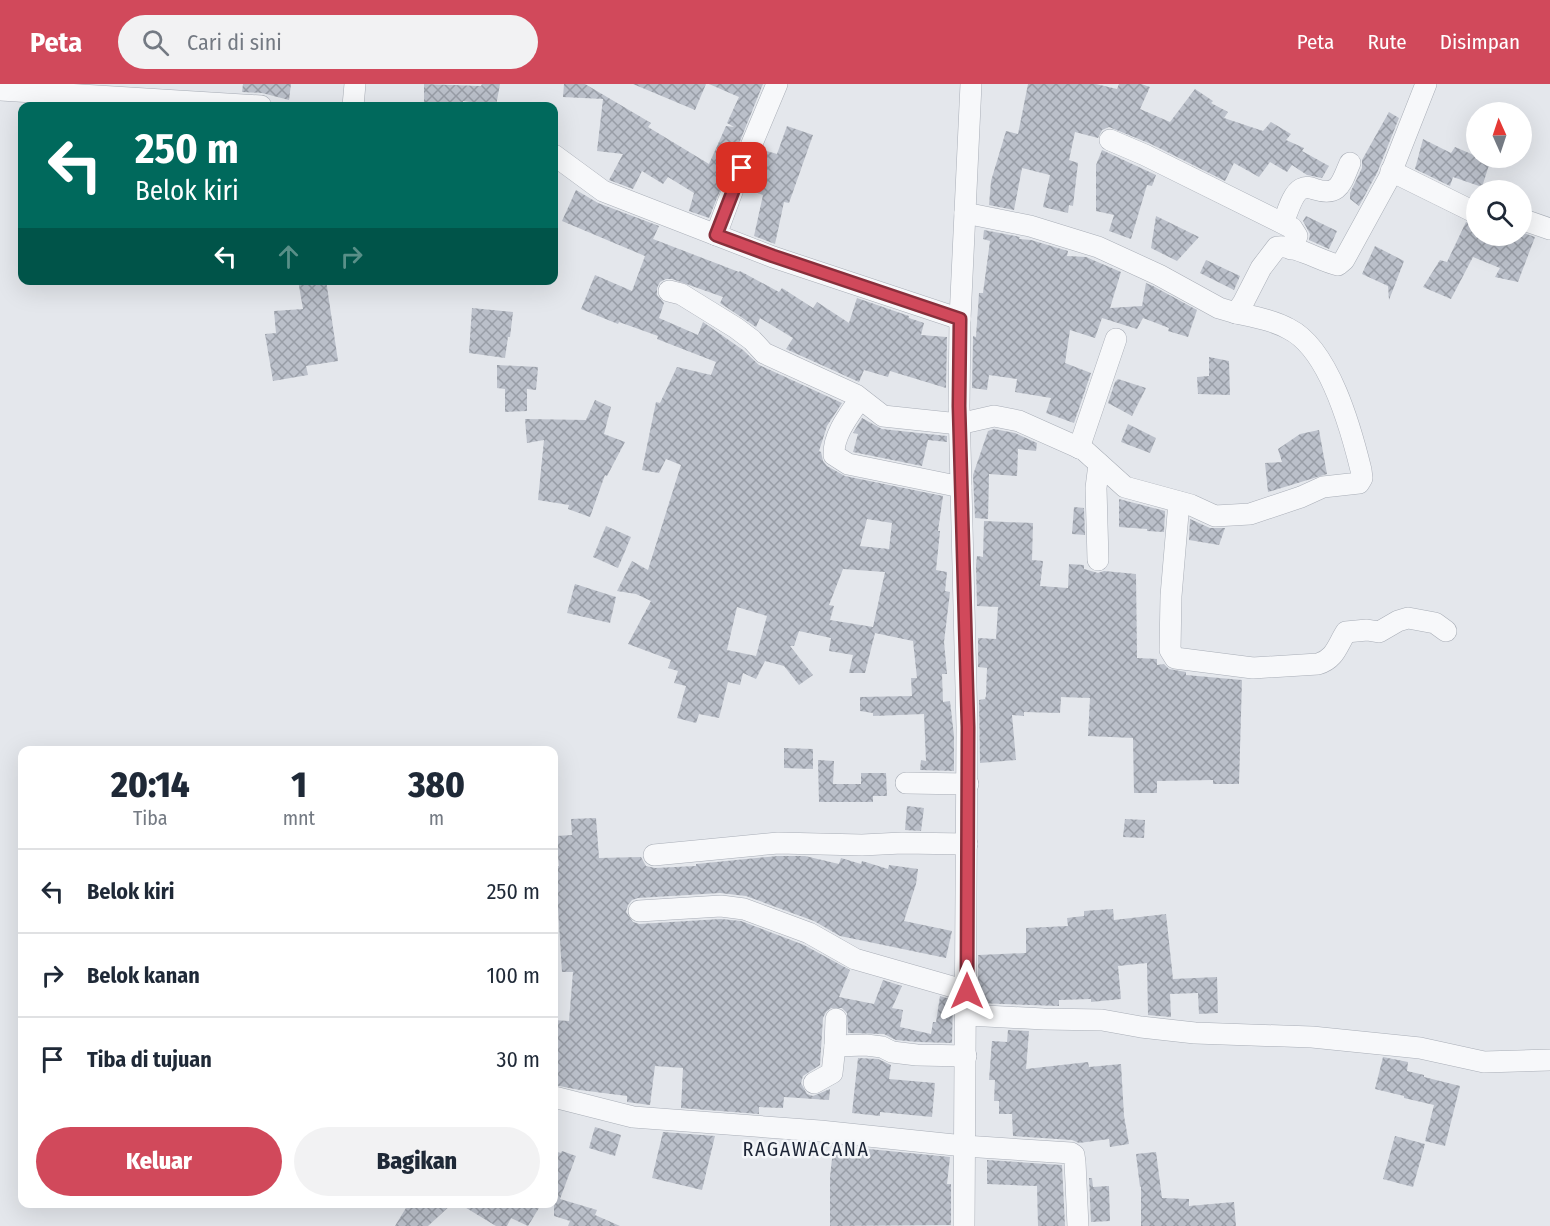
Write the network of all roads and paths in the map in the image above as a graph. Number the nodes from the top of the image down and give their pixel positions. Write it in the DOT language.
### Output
graph roads {
  1 [pos="355,84"];
  2 [pos="777,84"];
  3 [pos="971,84"];
  4 [pos="1426,84"];
  5 [pos="0,90"];
  6 [pos="196,102"];
  7 [pos="353,102"];
  8 [pos="1110,140"];
  9 [pos="558,158"];
  10 [pos="1350,163"];
  11 [pos="1391,171"];
  12 [pos="1466,208"];
  13 [pos="965,213"];
  14 [pos="1282,223"];
  15 [pos="1532,223"];
  16 [pos="1550,229"];
  17 [pos="716,235"];
  18 [pos="1291,249"];
  19 [pos="669,291"];
  20 [pos="1236,313"];
  21 [pos="960,319"];
  22 [pos="1116,339"];
  23 [pos="860,399"];
  24 [pos="959,416"];
  25 [pos="1083,438"];
  26 [pos="1099,464"];
  27 [pos="961,487"];
  28 [pos="1179,502"];
  29 [pos="1098,560"];
  30 [pos="1446,631"];
  31 [pos="906,783"];
  32 [pos="968,784"];
  33 [pos="967,844"];
  34 [pos="654,855"];
  35 [pos="639,911"];
  36 [pos="967,991"];
  37 [pos="967,1015"];
  38 [pos="837,1019"];
  39 [pos="835,1046"];
  40 [pos="966,1056"];
  41 [pos="1550,1060"];
  42 [pos="814,1083"];
  43 [pos="558,1098"];
  44 [pos="964,1146"];
  45 [pos="964,1226"];
  46 [pos="1078,1226"];
  1 -- 7 [label="street"];
  2 -- 17 [label="street"];
  3 -- 13 [label="street"];
  4 -- 11 [label="street"];
  5 -- 6 [label="street"];
  8 -- 14 [label="street"];
  9 -- 17 [label="street"];
  10 -- 14 [label="street"];
  11 -- 12 [label="street"];
  11 -- 18 [label="street"];
  13 -- 20 [label="street"];
  13 -- 21 [label="street"];
  14 -- 18 [label="street"];
  15 -- 16 [label="street"];
  17 -- 21 [label="street"];
  18 -- 20 [label="street"];
  19 -- 23 [label="street"];
  20 -- 28 [label="street"];
  21 -- 24 [label="street"];
  22 -- 25 [label="street"];
  23 -- 24 [label="street"];
  23 -- 27 [label="street"];
  24 -- 25 [label="street"];
  24 -- 27 [label="street"];
  25 -- 26 [label="street"];
  26 -- 28 [label="street"];
  26 -- 29 [label="street"];
  27 -- 32 [label="street"];
  28 -- 30 [label="street"];
  31 -- 32 [label="street"];
  32 -- 33 [label="street"];
  33 -- 34 [label="street"];
  33 -- 36 [label="street"];
  35 -- 36 [label="street"];
  36 -- 37 [label="street"];
  37 -- 40 [label="street"];
  37 -- 41 [label="street"];
  38 -- 39 [label="street"];
  39 -- 40 [label="street"];
  39 -- 42 [label="street"];
  40 -- 44 [label="street"];
  43 -- 44 [label="street"];
  44 -- 45 [label="street"];
  44 -- 46 [label="street"];
}
